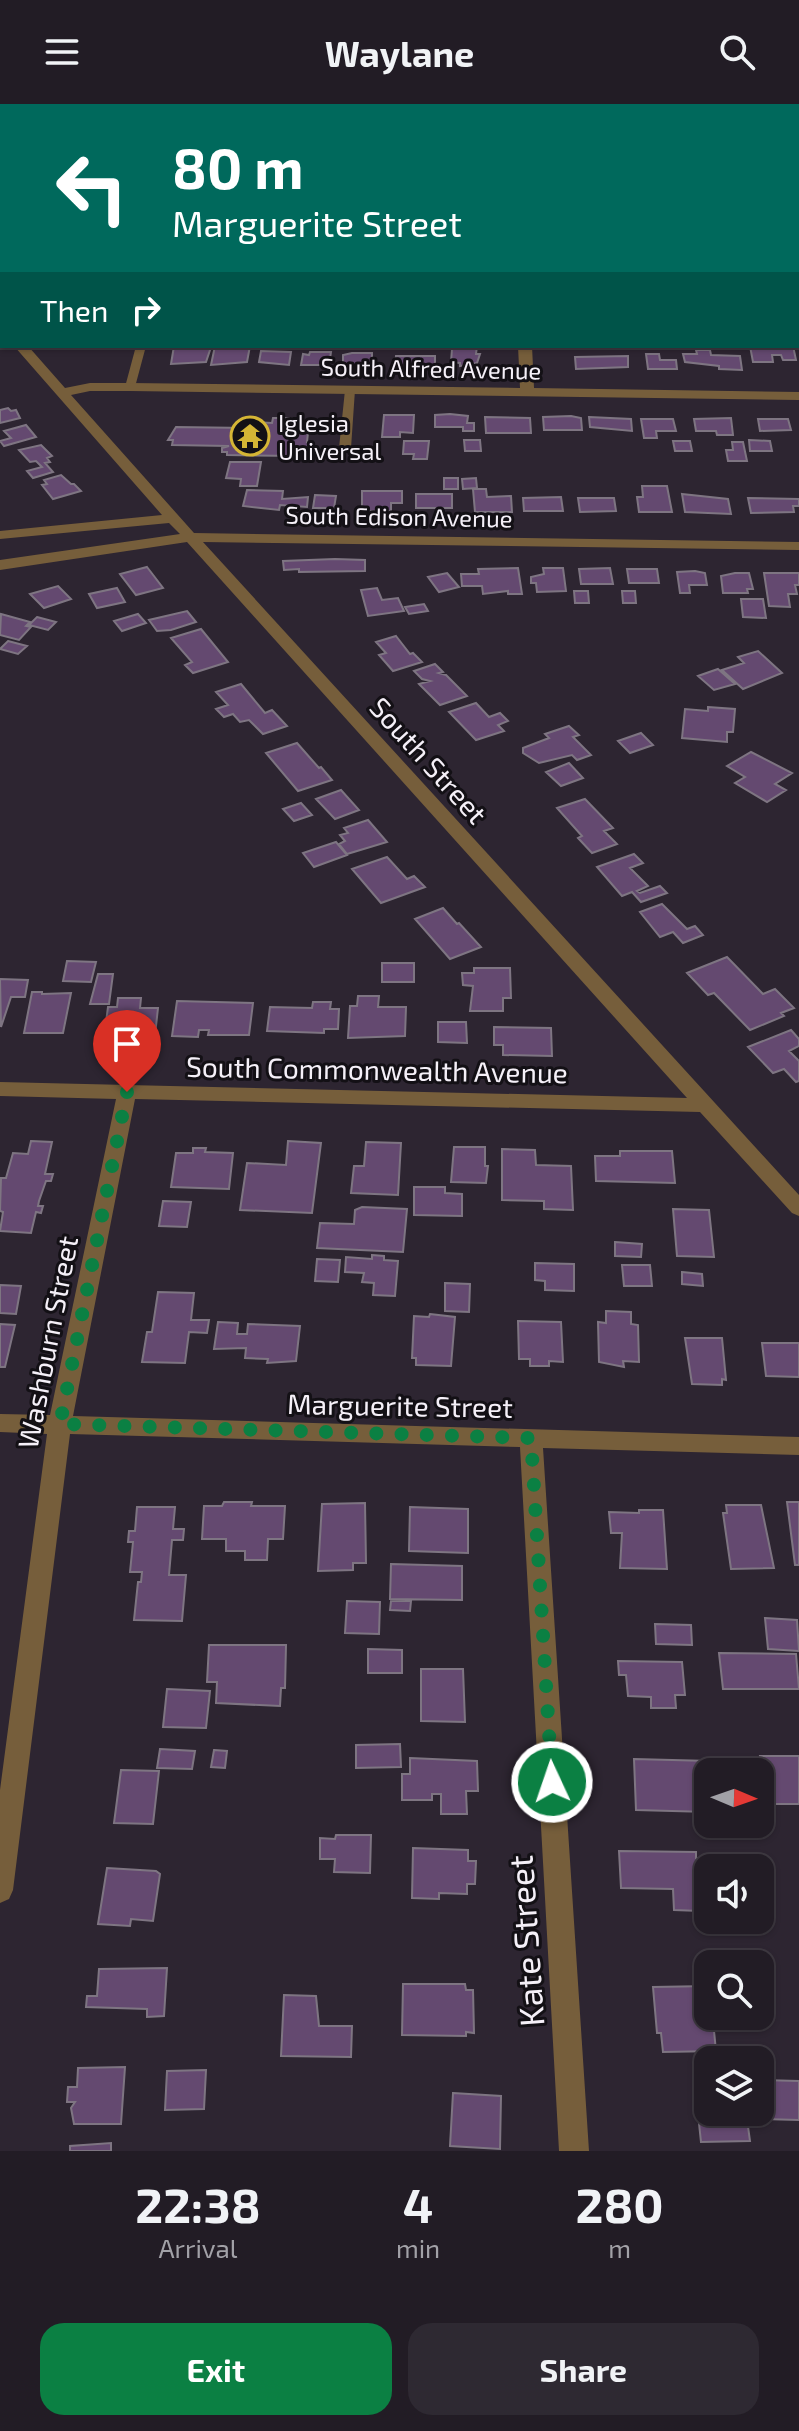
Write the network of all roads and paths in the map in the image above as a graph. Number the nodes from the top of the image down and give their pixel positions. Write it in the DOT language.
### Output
graph roads {
  1 [pos="23,348"];
  2 [pos="140,348"];
  3 [pos="525,348"];
  4 [pos="130,387"];
  5 [pos="350,390"];
  6 [pos="527,391"];
  7 [pos="64,392"];
  8 [pos="799,396"];
  9 [pos="345,448"];
  10 [pos="173,518"];
  11 [pos="190,537"];
  12 [pos="799,546"];
  13 [pos="1,550"];
  14 [pos="0,1089"];
  15 [pos="127,1092"];
  16 [pos="704,1105"];
  17 [pos="799,1208"];
  18 [pos="0,1423"];
  19 [pos="60,1424"];
  20 [pos="531,1438"];
  21 [pos="799,1446"];
  22 [pos="0,1890"];
  23 [pos="574,2151"];
  1 -- 7 [label="street, South Street"];
  2 -- 4 [label="lane"];
  3 -- 6 [label="street"];
  4 -- 5 [label="street, South Alfred Avenue"];
  4 -- 7 [label="street, South Alfred Avenue"];
  5 -- 6 [label="street, South Alfred Avenue"];
  5 -- 9 [label="lane"];
  6 -- 8 [label="street, South Alfred Avenue"];
  7 -- 10 [label="street, South Street"];
  10 -- 11 [label="street, South Street"];
  10 -- 13 [label="street, South Edison Avenue"];
  11 -- 12 [label="street, South Edison Avenue"];
  11 -- 13 [label="street, South Edison Avenue"];
  11 -- 16 [label="street, South Street"];
  14 -- 15 [label="street, South Commonwealth Avenue"];
  15 -- 16 [label="street, South Commonwealth Avenue"];
  15 -- 19 [label="street, Washburn Street"];
  16 -- 17 [label="street, South Street"];
  18 -- 19 [label="street, Marguerite Street"];
  19 -- 20 [label="street, Marguerite Street"];
  19 -- 22 [label="street, Washburn Street"];
  20 -- 21 [label="street, Marguerite Street"];
  20 -- 23 [label="street, Kate Street"];
}
